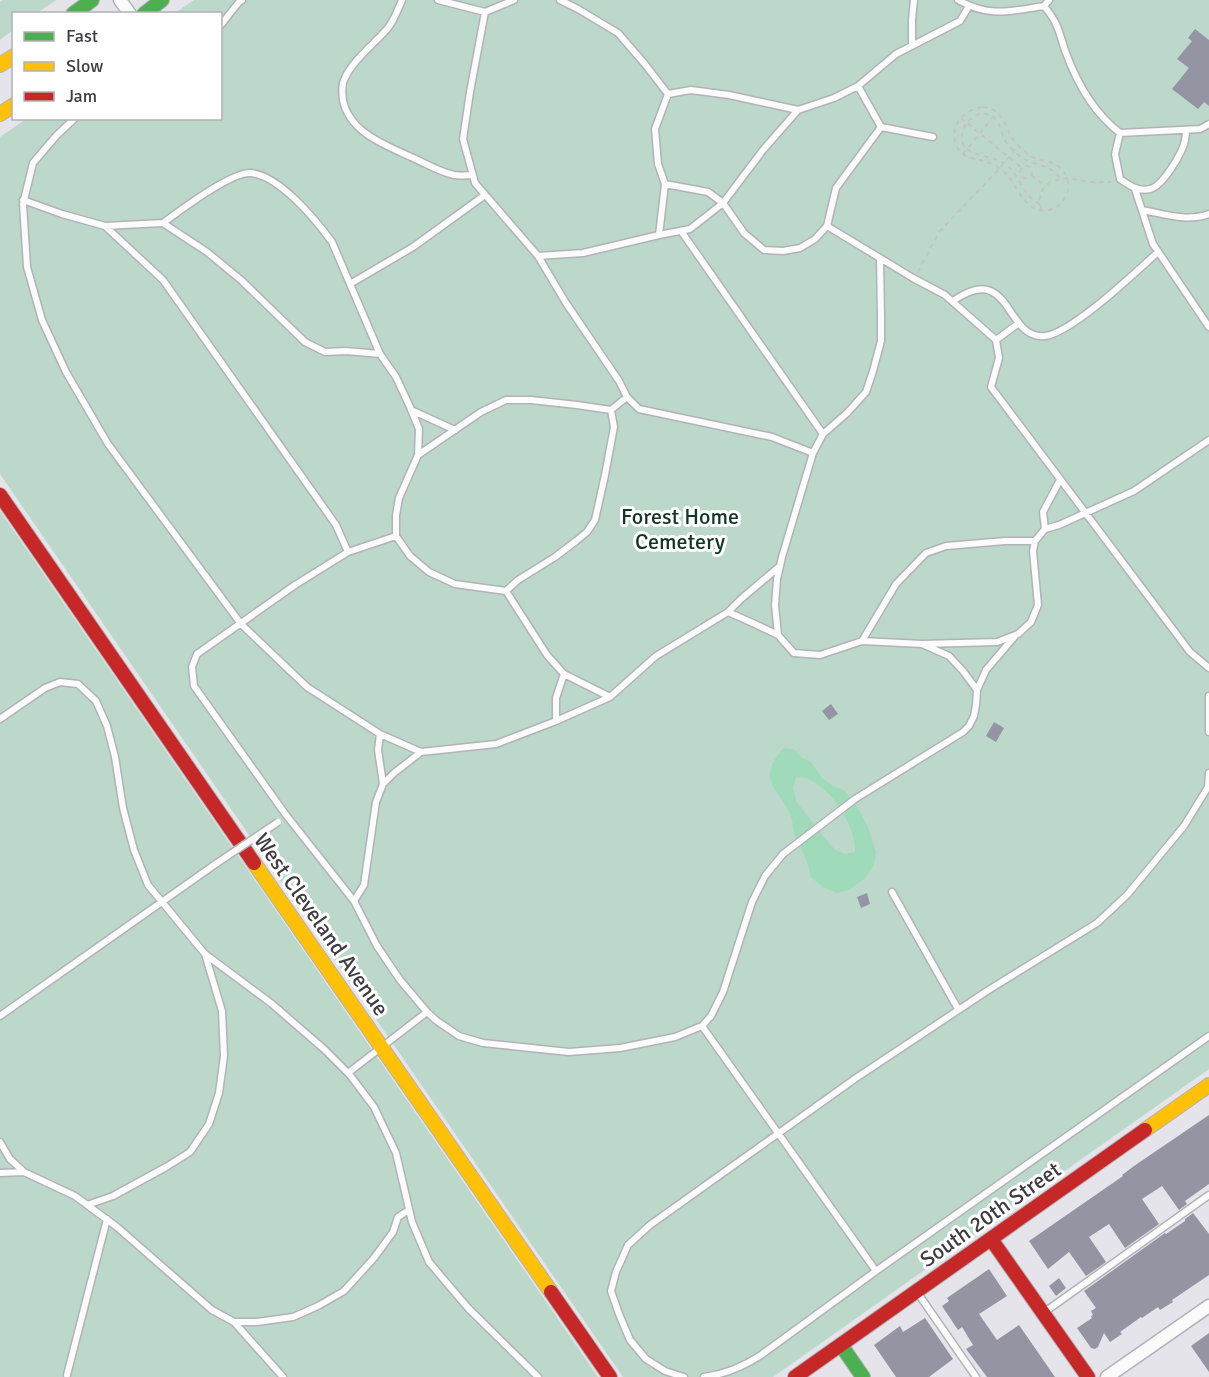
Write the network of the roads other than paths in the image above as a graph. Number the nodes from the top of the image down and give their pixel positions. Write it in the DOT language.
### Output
graph roads {
  1 [pos="92,0"];
  2 [pos="162,0"];
  3 [pos="242,0"];
  4 [pos="402,0"];
  5 [pos="438,0"];
  6 [pos="514,0"];
  7 [pos="560,0"];
  8 [pos="914,0"];
  9 [pos="958,0"];
  10 [pos="1049,0"];
  11 [pos="969,6"];
  12 [pos="1044,6"];
  13 [pos="76,12"];
  14 [pos="147,12"];
  15 [pos="484,12"];
  16 [pos="222,23"];
  17 [pos="912,45"];
  18 [pos="858,86"];
  19 [pos="668,94"];
  20 [pos="798,110"];
  21 [pos="73,120"];
  22 [pos="1209,124"];
  23 [pos="881,127"];
  24 [pos="1186,130"];
  25 [pos="1120,133"];
  26 [pos="933,137"];
  27 [pos="473,175"];
  28 [pos="665,184"];
  29 [pos="1135,189"];
  30 [pos="485,195"];
  31 [pos="23,200"];
  32 [pos="723,202"];
  33 [pos="1142,210"];
  34 [pos="1209,214"];
  35 [pos="163,223"];
  36 [pos="105,226"];
  37 [pos="827,226"];
  38 [pos="681,231"];
  39 [pos="659,235"];
  40 [pos="1158,252"];
  41 [pos="538,256"];
  42 [pos="880,258"];
  43 [pos="350,284"];
  44 [pos="953,300"];
  45 [pos="1019,323"];
  46 [pos="1209,327"];
  47 [pos="996,340"];
  48 [pos="380,354"];
  49 [pos="627,397"];
  50 [pos="411,410"];
  51 [pos="611,410"];
  52 [pos="455,430"];
  53 [pos="823,434"];
  54 [pos="1209,440"];
  55 [pos="813,453"];
  56 [pos="418,455"];
  57 [pos="1060,480"];
  58 [pos="0,495"];
  59 [pos="1085,513"];
  60 [pos="1045,529"];
  61 [pos="396,536"];
  62 [pos="1035,541"];
  63 [pos="348,552"];
  64 [pos="780,566"];
  65 [pos="506,591"];
  66 [pos="728,612"];
  67 [pos="241,624"];
  68 [pos="1018,634"];
  69 [pos="778,636"];
  70 [pos="862,641"];
  71 [pos="922,644"];
  72 [pos="1209,668"];
  73 [pos="564,674"];
  74 [pos="977,690"];
  75 [pos="1209,696"];
  76 [pos="610,697"];
  77 [pos="0,719"];
  78 [pos="556,721"];
  79 [pos="1209,732"];
  80 [pos="381,734"];
  81 [pos="421,752"];
  82 [pos="1209,772"];
  83 [pos="383,784"];
  84 [pos="1208,786"];
  85 [pos="286,815"];
  86 [pos="892,892"];
  87 [pos="162,901"];
  88 [pos="354,901"];
  89 [pos="205,954"];
  90 [pos="958,1009"];
  91 [pos="427,1012"];
  92 [pos="0,1016"];
  93 [pos="702,1026"];
  94 [pos="1209,1036"];
  95 [pos="382,1048"];
  96 [pos="348,1073"];
  97 [pos="1209,1085"];
  98 [pos="779,1133"];
  99 [pos="0,1142"];
  100 [pos="24,1172"];
  101 [pos="0,1173"];
  102 [pos="1209,1195"];
  103 [pos="87,1205"];
  104 [pos="409,1210"];
  105 [pos="107,1219"];
  106 [pos="991,1239"];
  107 [pos="876,1271"];
  108 [pos="917,1291"];
  109 [pos="1209,1306"];
  110 [pos="1043,1313"];
  111 [pos="234,1322"];
  112 [pos="841,1345"];
  113 [pos="67,1375"];
  114 [pos="283,1377"];
  115 [pos="538,1377"];
  116 [pos="610,1377"];
  117 [pos="684,1377"];
  118 [pos="704,1377"];
  119 [pos="795,1377"];
  120 [pos="863,1377"];
  121 [pos="976,1377"];
  122 [pos="1088,1377"];
  123 [pos="1107,1377"];
  1 -- 13 [label="street"];
  2 -- 14 [label="street"];
  3 -- 16 [label="lane"];
  4 -- 27 [label="lane"];
  5 -- 15 [label="lane"];
  6 -- 15 [label="lane"];
  7 -- 19 [label="lane"];
  8 -- 17 [label="lane"];
  9 -- 11 [label="lane"];
  10 -- 12 [label="lane"];
  11 -- 12 [label="lane"];
  11 -- 17 [label="lane"];
  12 -- 25 [label="lane"];
  15 -- 27 [label="lane"];
  17 -- 18 [label="lane"];
  18 -- 20 [label="lane"];
  18 -- 23 [label="lane"];
  19 -- 20 [label="lane"];
  19 -- 28 [label="lane"];
  20 -- 32 [label="lane"];
  21 -- 31 [label="lane"];
  22 -- 24 [label="lane"];
  23 -- 26 [label="lane"];
  23 -- 37 [label="lane"];
  24 -- 25 [label="lane"];
  24 -- 29 [label="lane"];
  25 -- 29 [label="lane"];
  27 -- 30 [label="lane"];
  28 -- 32 [label="lane"];
  28 -- 39 [label="lane"];
  29 -- 33 [label="lane"];
  30 -- 41 [label="lane"];
  30 -- 43 [label="lane"];
  31 -- 36 [label="lane"];
  31 -- 67 [label="lane"];
  32 -- 37 [label="lane"];
  32 -- 38 [label="lane"];
  33 -- 34 [label="lane"];
  33 -- 40 [label="lane"];
  35 -- 36 [label="lane"];
  35 -- 43 [label="lane"];
  35 -- 48 [label="lane"];
  36 -- 63 [label="lane"];
  37 -- 42 [label="lane"];
  38 -- 39 [label="lane"];
  38 -- 53 [label="lane"];
  39 -- 41 [label="lane"];
  40 -- 45 [label="lane"];
  40 -- 46 [label="lane"];
  41 -- 49 [label="lane"];
  42 -- 44 [label="lane"];
  42 -- 53 [label="lane"];
  43 -- 48 [label="lane"];
  44 -- 45 [label="lane"];
  44 -- 47 [label="lane"];
  45 -- 47 [label="lane"];
  47 -- 57 [label="lane"];
  48 -- 50 [label="lane"];
  49 -- 51 [label="lane"];
  49 -- 55 [label="lane"];
  50 -- 52 [label="lane"];
  50 -- 56 [label="lane"];
  51 -- 52 [label="lane"];
  51 -- 65 [label="lane"];
  52 -- 56 [label="lane"];
  53 -- 55 [label="lane"];
  54 -- 59 [label="lane"];
  55 -- 64 [label="lane"];
  56 -- 61 [label="lane"];
  57 -- 59 [label="lane"];
  57 -- 60 [label="lane"];
  58 -- 95 [label="street, West Cleveland Avenue"];
  59 -- 60 [label="lane"];
  59 -- 72 [label="lane"];
  60 -- 62 [label="lane"];
  61 -- 63 [label="lane"];
  61 -- 65 [label="lane"];
  62 -- 68 [label="lane"];
  62 -- 70 [label="lane"];
  63 -- 67 [label="lane"];
  64 -- 66 [label="lane"];
  64 -- 69 [label="lane"];
  65 -- 73 [label="lane"];
  66 -- 69 [label="lane"];
  66 -- 76 [label="lane"];
  67 -- 80 [label="lane"];
  67 -- 85 [label="lane"];
  68 -- 71 [label="lane"];
  68 -- 74 [label="lane"];
  69 -- 70 [label="lane"];
  70 -- 71 [label="lane"];
  71 -- 74 [label="lane"];
  73 -- 76 [label="lane"];
  73 -- 78 [label="lane"];
  74 -- 93 [label="lane"];
  75 -- 79 [label="lane"];
  76 -- 78 [label="lane"];
  77 -- 87 [label="lane"];
  78 -- 81 [label="lane"];
  80 -- 81 [label="lane"];
  80 -- 83 [label="lane"];
  81 -- 83 [label="lane"];
  82 -- 84 [label="lane"];
  83 -- 88 [label="lane"];
  84 -- 90 [label="lane"];
  85 -- 87 [label="lane, bridge"];
  85 -- 88 [label="lane"];
  86 -- 90 [label="lane"];
  87 -- 89 [label="lane"];
  87 -- 92 [label="lane"];
  88 -- 91 [label="lane"];
  89 -- 96 [label="lane"];
  89 -- 103 [label="lane"];
  90 -- 98 [label="lane"];
  91 -- 93 [label="lane"];
  91 -- 95 [label="lane"];
  93 -- 98 [label="lane"];
  94 -- 107 [label="lane"];
  95 -- 96 [label="lane"];
  95 -- 116 [label="street, West Cleveland Avenue"];
  96 -- 104 [label="lane"];
  97 -- 106 [label="street, South 20th Street"];
  98 -- 107 [label="lane"];
  98 -- 117 [label="lane"];
  99 -- 100 [label="lane"];
  100 -- 101 [label="lane"];
  100 -- 103 [label="lane"];
  102 -- 110 [label="lane"];
  103 -- 105 [label="lane"];
  104 -- 111 [label="lane"];
  104 -- 115 [label="lane"];
  105 -- 111 [label="lane"];
  105 -- 113 [label="lane"];
  106 -- 108 [label="street, South 20th Street"];
  106 -- 110 [label="street"];
  107 -- 118 [label="lane"];
  108 -- 112 [label="street, South 20th Street"];
  108 -- 121 [label="lane"];
  109 -- 123 [label="street"];
  110 -- 122 [label="street"];
  111 -- 114 [label="lane"];
  112 -- 119 [label="street, South 20th Street"];
  112 -- 120 [label="street"];
}
